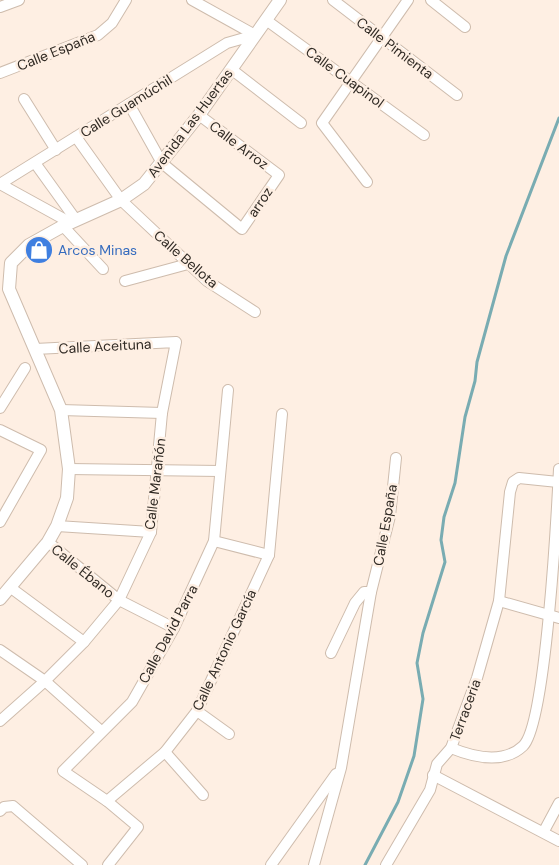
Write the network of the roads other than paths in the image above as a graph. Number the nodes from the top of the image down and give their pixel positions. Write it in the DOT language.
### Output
graph roads {
  1 [pos="19,0"];
  2 [pos="126,0"];
  3 [pos="192,0"];
  4 [pos="280,0"];
  5 [pos="333,0"];
  6 [pos="408,0"];
  7 [pos="431,0"];
  8 [pos="211,4"];
  9 [pos="0,7"];
  10 [pos="266,20"];
  11 [pos="465,27"];
  12 [pos="255,35"];
  13 [pos="382,38"];
  14 [pos="231,69"];
  15 [pos="0,73"];
  16 [pos="352,81"];
  17 [pos="457,95"];
  18 [pos="24,99"];
  19 [pos="129,104"];
  20 [pos="199,115"];
  21 [pos="301,123"];
  22 [pos="424,135"];
  23 [pos="76,138"];
  24 [pos="56,150"];
  25 [pos="35,162"];
  26 [pos="162,163"];
  27 [pos="278,175"];
  28 [pos="367,182"];
  29 [pos="0,184"];
  30 [pos="121,200"];
  31 [pos="70,223"];
  32 [pos="188,264"];
  33 [pos="103,269"];
  34 [pos="125,280"];
  35 [pos="256,312"];
  36 [pos="176,342"];
  37 [pos="35,349"];
  38 [pos="25,368"];
  39 [pos="228,390"];
  40 [pos="0,408"];
  41 [pos="61,410"];
  42 [pos="162,413"];
  43 [pos="282,414"];
  44 [pos="0,430"];
  45 [pos="396,458"];
  46 [pos="69,469"];
  47 [pos="559,469"];
  48 [pos="158,471"];
  49 [pos="220,471"];
  50 [pos="558,482"];
  51 [pos="0,522"];
  52 [pos="57,526"];
  53 [pos="151,532"];
  54 [pos="214,541"];
  55 [pos="48,542"];
  56 [pos="269,555"];
  57 [pos="11,588"];
  58 [pos="371,592"];
  59 [pos="0,600"];
  60 [pos="119,600"];
  61 [pos="499,601"];
  62 [pos="548,614"];
  63 [pos="559,618"];
  64 [pos="174,628"];
  65 [pos="84,642"];
  66 [pos="0,650"];
  67 [pos="331,653"];
  68 [pos="45,681"];
  69 [pos="197,711"];
  70 [pos="0,721"];
  71 [pos="101,731"];
  72 [pos="228,734"];
  73 [pos="451,748"];
  74 [pos="165,752"];
  75 [pos="342,768"];
  76 [pos="433,775"];
  77 [pos="203,795"];
  78 [pos="107,801"];
  79 [pos="559,803"];
  80 [pos="4,808"];
  81 [pos="544,831"];
  82 [pos="559,841"];
  83 [pos="82,865"];
  84 [pos="108,865"];
  85 [pos="271,865"];
  86 [pos="314,865"];
  87 [pos="386,865"];
  1 -- 9 [label="street"];
  2 -- 15 [label="street, Calle España"];
  3 -- 8 [label="street"];
  4 -- 10 [label="street, Avenida Las Huertas"];
  5 -- 13 [label="street, Calle Pimienta"];
  6 -- 13 [label="street"];
  7 -- 11 [label="street"];
  8 -- 12 [label="street"];
  10 -- 12 [label="street, Avenida Las Huertas"];
  10 -- 16 [label="street, Calle Cuapinol"];
  12 -- 14 [label="street, Avenida Las Huertas"];
  12 -- 19 [label="street, Calle Guamúchil"];
  13 -- 16 [label="street"];
  13 -- 17 [label="street, Calle Pimienta"];
  14 -- 20 [label="street, Avenida Las Huertas"];
  14 -- 21 [label="street"];
  16 -- 22 [label="street, Calle Cuapinol"];
  16 -- 28 [label="street"];
  18 -- 24 [label="street"];
  19 -- 23 [label="street, Calle Guamúchil"];
  19 -- 26 [label="street"];
  20 -- 26 [label="street, Avenida Las Huertas"];
  20 -- 27 [label="street, Calle Arroz"];
  23 -- 24 [label="street, Calle Guamúchil"];
  23 -- 30 [label="street, Calle Bellota"];
  24 -- 25 [label="street, Calle Guamúchil"];
  25 -- 29 [label="street, Calle Guamúchil"];
  25 -- 31 [label="street"];
  26 -- 27 [label="street, arroz"];
  26 -- 30 [label="street, Avenida Las Huertas"];
  29 -- 31 [label="street"];
  30 -- 31 [label="street, Avenida Las Huertas"];
  30 -- 32 [label="street, Calle Bellota"];
  31 -- 33 [label="street"];
  31 -- 37 [label="street, Avenida Las Huertas"];
  32 -- 34 [label="street"];
  32 -- 35 [label="street, Calle Bellota"];
  36 -- 37 [label="street, Calle Aceituna"];
  36 -- 42 [label="street, Calle Marañón"];
  37 -- 41 [label="street, Avenida Las Huertas"];
  38 -- 40 [label="street"];
  39 -- 49 [label="street, Calle David Parra"];
  41 -- 42 [label="street"];
  41 -- 46 [label="street, Avenida Las Huertas"];
  42 -- 48 [label="street, Calle Marañón"];
  43 -- 56 [label="street, Calle Antonio García"];
  44 -- 51 [label="street"];
  45 -- 58 [label="street, Calle España"];
  46 -- 48 [label="street"];
  46 -- 52 [label="street, Avenida Las Huertas"];
  47 -- 50 [label="street"];
  48 -- 49 [label="street"];
  48 -- 53 [label="street, Calle Marañón"];
  49 -- 54 [label="street, Calle David Parra"];
  50 -- 61 [label="street, Terraceria"];
  50 -- 62 [label="street"];
  52 -- 53 [label="street"];
  52 -- 55 [label="street, Avenida Las Huertas"];
  53 -- 60 [label="street, Calle Marañón"];
  54 -- 56 [label="street"];
  54 -- 64 [label="street, Calle David Parra"];
  55 -- 57 [label="street, Avenida Las Huertas"];
  55 -- 60 [label="street, Calle Ébano"];
  56 -- 69 [label="street, Calle Antonio García"];
  57 -- 59 [label="street, Avenida Las Huertas"];
  57 -- 65 [label="street"];
  58 -- 67 [label="street"];
  58 -- 75 [label="street, Calle España"];
  60 -- 64 [label="street, Calle Ébano"];
  60 -- 65 [label="street, Calle Marañón"];
  61 -- 62 [label="street"];
  61 -- 73 [label="street, Terraceria"];
  62 -- 63 [label="street"];
  62 -- 73 [label="street"];
  64 -- 71 [label="street, Calle David Parra"];
  65 -- 68 [label="street, Calle Marañón"];
  66 -- 68 [label="street"];
  68 -- 70 [label="street, Calle Marañón"];
  68 -- 71 [label="street"];
  69 -- 72 [label="street"];
  69 -- 74 [label="street, Calle Antonio García"];
  71 -- 78 [label="street, Calle David Parra"];
  73 -- 76 [label="street, Terraceria"];
  74 -- 77 [label="street"];
  74 -- 78 [label="street, Calle Antonio García"];
  75 -- 85 [label="street"];
  75 -- 86 [label="street, Calle España"];
  76 -- 81 [label="street"];
  76 -- 87 [label="street, Terraceria"];
  78 -- 84 [label="street"];
  79 -- 81 [label="street"];
  80 -- 83 [label="street"];
  81 -- 82 [label="street"];
}
